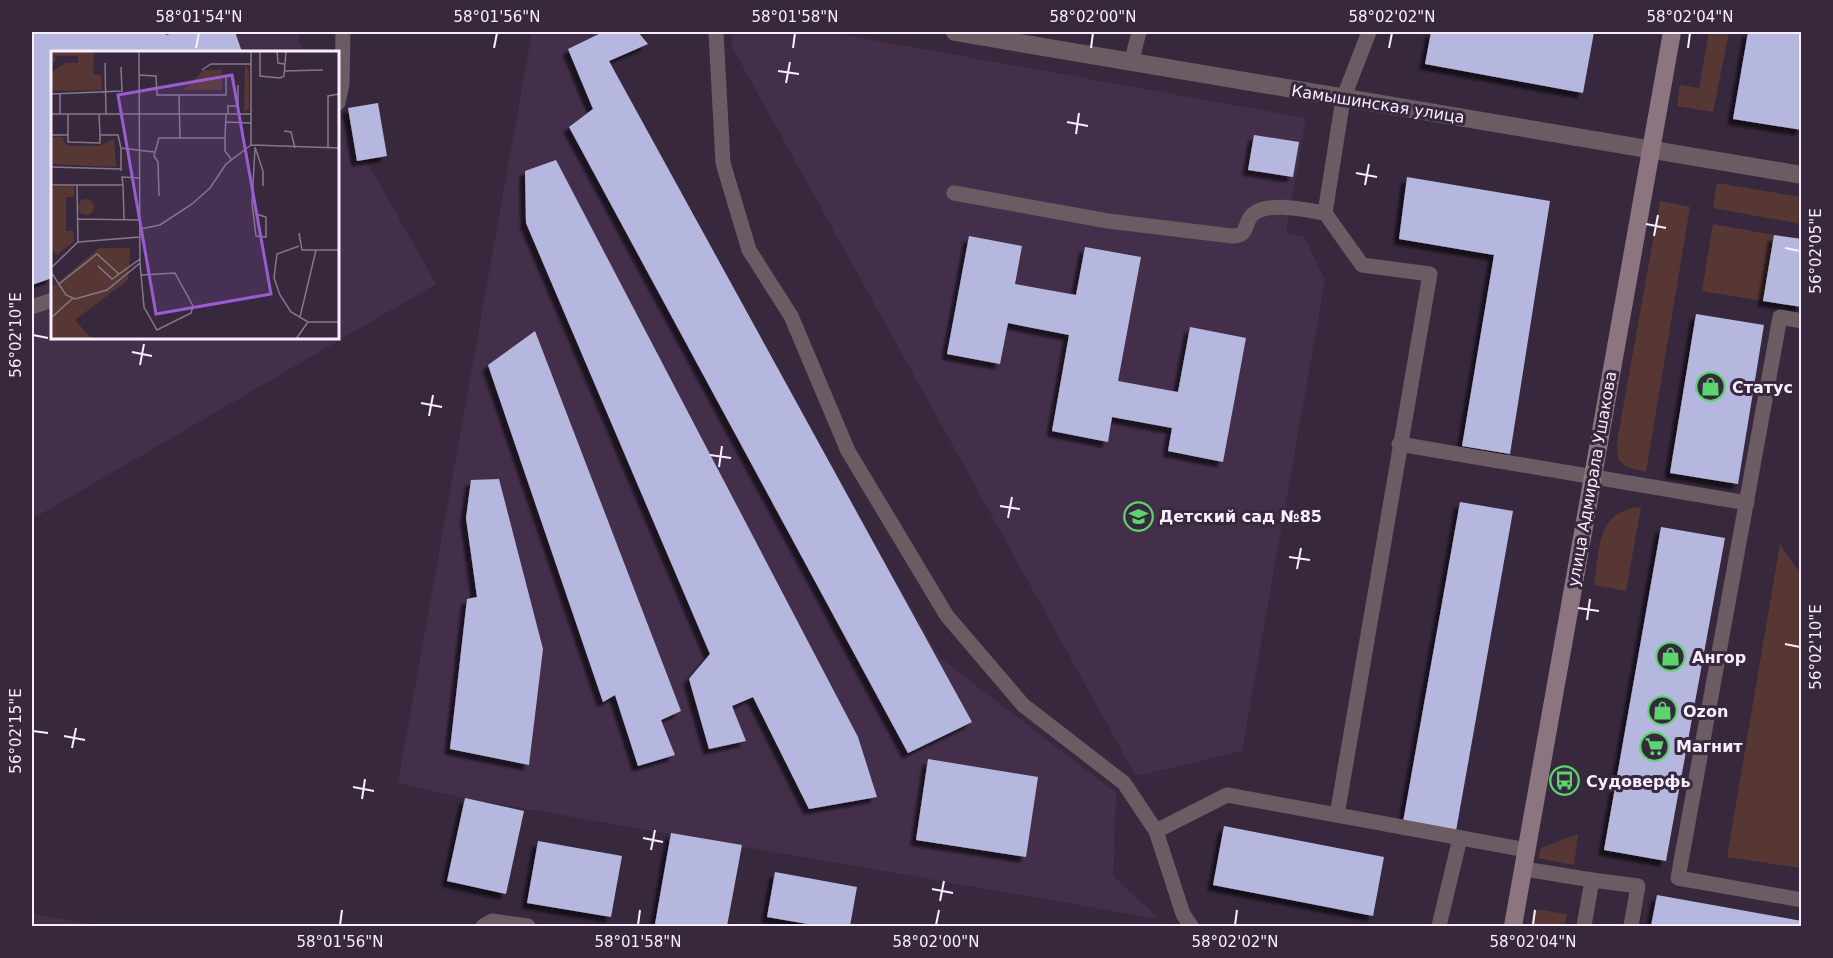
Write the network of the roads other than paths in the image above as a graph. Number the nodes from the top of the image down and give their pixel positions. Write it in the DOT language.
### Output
graph roads {
  1 [pos="343,32"];
  2 [pos="716,32"];
  3 [pos="955,32"];
  4 [pos="1139,32"];
  5 [pos="1369,32"];
  6 [pos="1672,32"];
  7 [pos="1131,63"];
  8 [pos="339,98"];
  9 [pos="1343,99"];
  10 [pos="1652,149"];
  11 [pos="1802,175"];
  12 [pos="954,193"];
  13 [pos="1325,213"];
  14 [pos="51,300"];
  15 [pos="32,307"];
  16 [pos="1802,321"];
  17 [pos="1399,444"];
  18 [pos="1591,477"];
  19 [pos="1747,503"];
  20 [pos="1337,815"];
  21 [pos="1156,831"];
  22 [pos="1460,838"];
  23 [pos="1527,850"];
  24 [pos="1524,869"];
  25 [pos="1592,880"];
  26 [pos="1802,900"];
  27 [pos="483,927"];
  28 [pos="528,927"];
  29 [pos="1191,927"];
  30 [pos="1439,927"];
  31 [pos="1513,927"];
  32 [pos="1584,927"];
  33 [pos="1631,927"];
  1 -- 8 [label="lane"];
  2 -- 21 [label="lane"];
  3 -- 7 [label="street, Камышинская улица"];
  4 -- 7 [label="lane"];
  5 -- 9 [label="lane"];
  6 -- 10 [label="street, улица Адмирала Ушакова"];
  7 -- 9 [label="street, Камышинская улица"];
  9 -- 10 [label="street, Камышинская улица"];
  9 -- 13 [label="lane"];
  10 -- 11 [label="street, Камышинская улица"];
  10 -- 18 [label="street, улица Адмирала Ушакова"];
  12 -- 13 [label="lane"];
  13 -- 17 [label="lane"];
  14 -- 15 [label="lane"];
  16 -- 19 [label="lane"];
  17 -- 18 [label="lane"];
  17 -- 20 [label="lane"];
  18 -- 19 [label="lane"];
  18 -- 23 [label="street, улица Адмирала Ушакова"];
  19 -- 26 [label="lane"];
  20 -- 21 [label="lane"];
  20 -- 22 [label="lane"];
  21 -- 29 [label="lane"];
  22 -- 23 [label="lane"];
  22 -- 30 [label="lane"];
  23 -- 24 [label="street, улица Адмирала Ушакова"];
  24 -- 25 [label="lane"];
  24 -- 31 [label="street, улица Адмирала Ушакова"];
  25 -- 32 [label="lane"];
  25 -- 33 [label="lane"];
  27 -- 28 [label="lane"];
}
